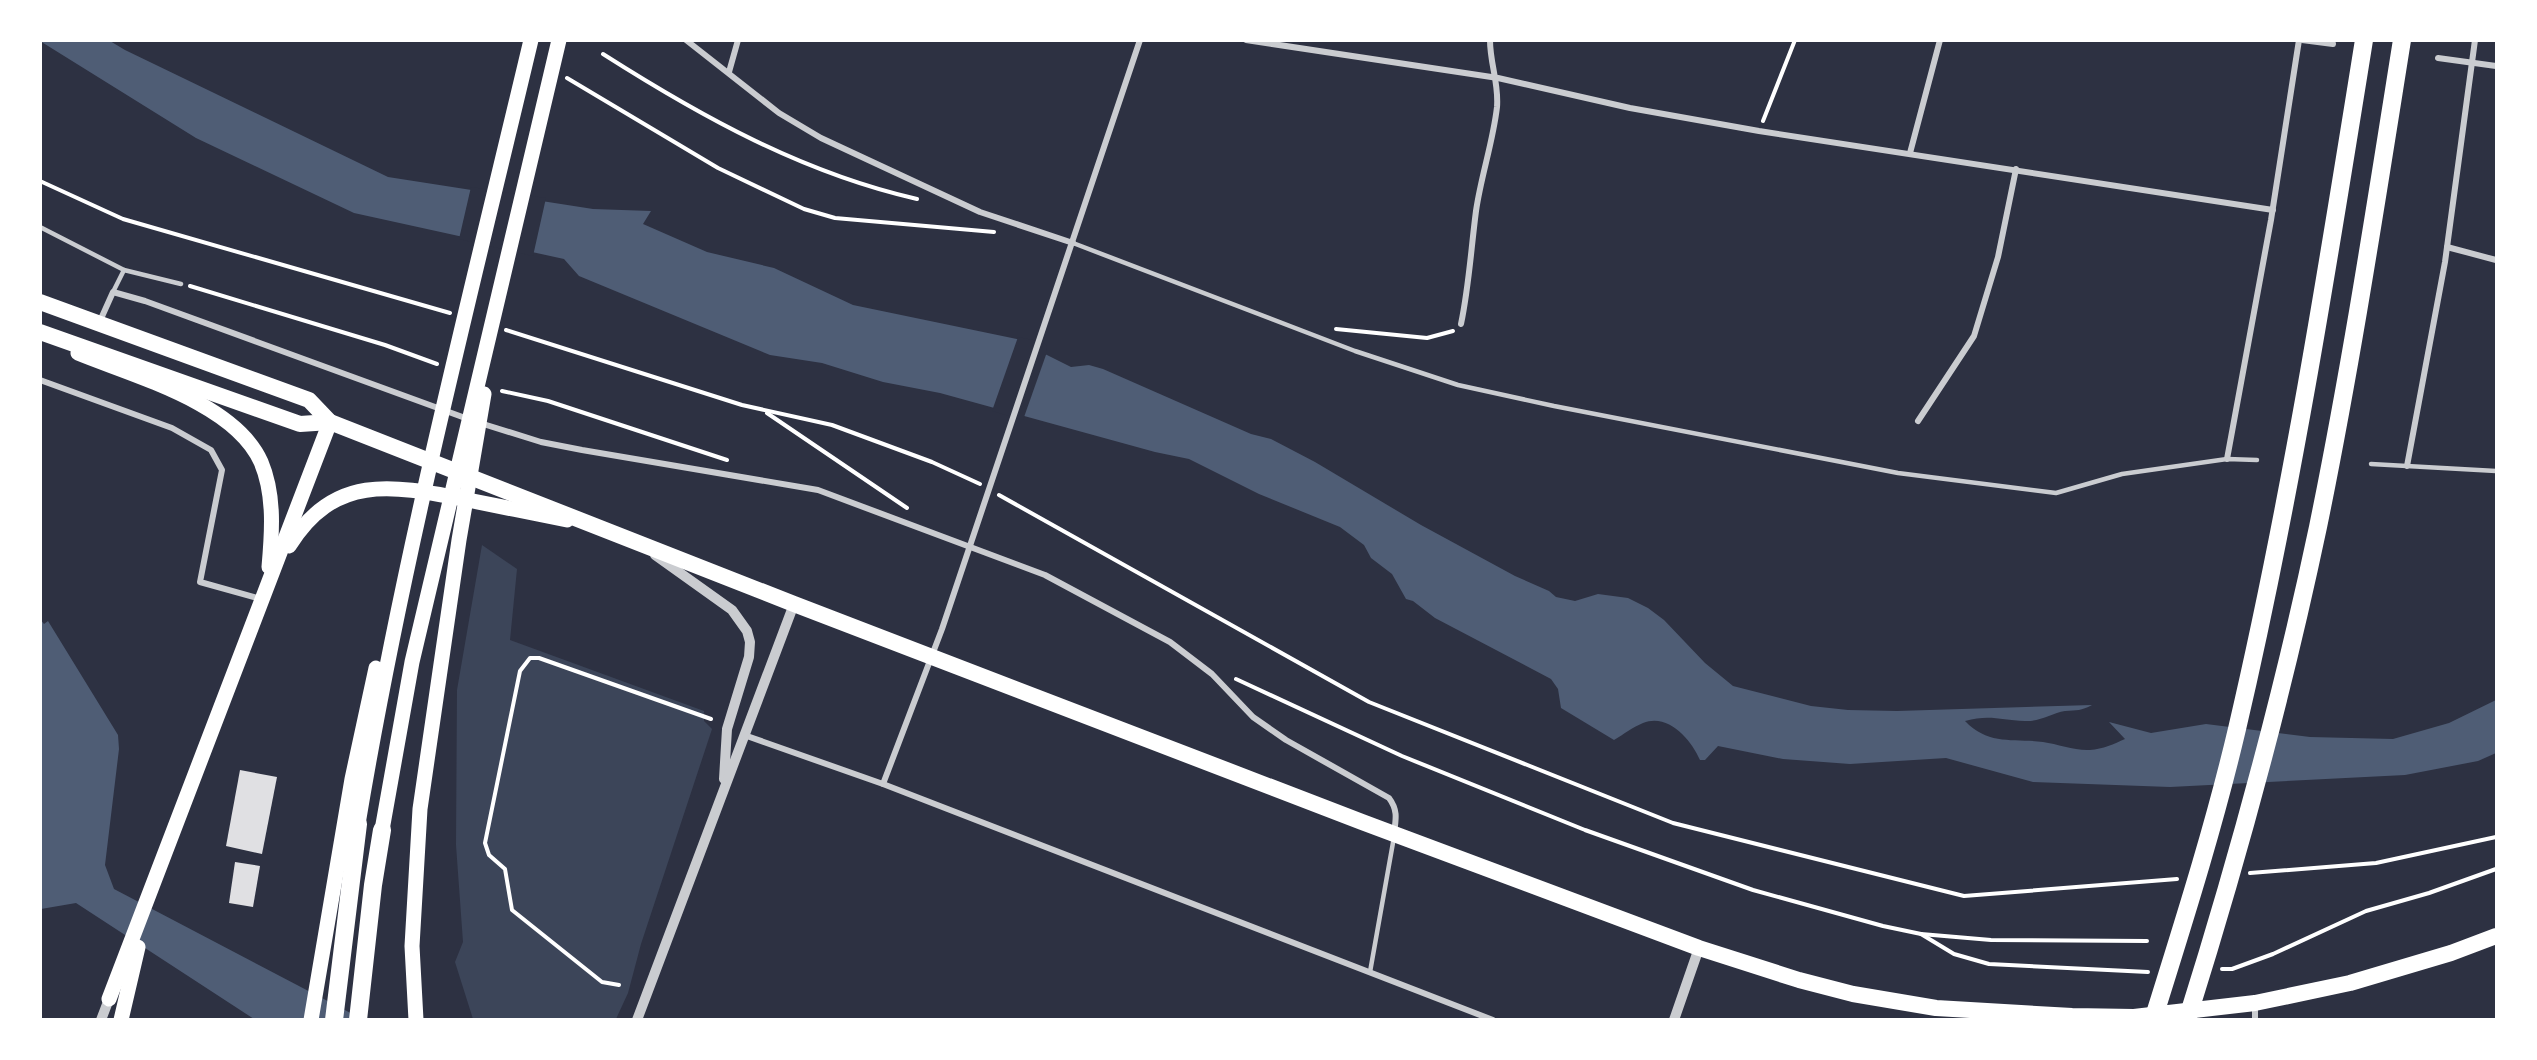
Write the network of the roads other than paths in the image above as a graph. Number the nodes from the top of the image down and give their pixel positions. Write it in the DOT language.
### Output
graph roads {
  1 [pos="531,40"];
  2 [pos="559,40"];
  3 [pos="686,40"];
  4 [pos="738,40"];
  5 [pos="1140,40"];
  6 [pos="1246,40"];
  7 [pos="1490,40"];
  8 [pos="1940,40"];
  9 [pos="2301,40"];
  10 [pos="2364,40"];
  11 [pos="2402,40"];
  12 [pos="2475,40"];
  13 [pos="2332,44"];
  14 [pos="2438,58"];
  15 [pos="2471,63"];
  16 [pos="2496,66"];
  17 [pos="729,72"];
  18 [pos="1498,78"];
  19 [pos="1911,153"];
  20 [pos="2016,169"];
  21 [pos="2273,210"];
  22 [pos="40,227"];
  23 [pos="1073,243"];
  24 [pos="2447,247"];
  25 [pos="507,258"];
  26 [pos="2496,260"];
  27 [pos="124,270"];
  28 [pos="181,284"];
  29 [pos="112,292"];
  30 [pos="40,302"];
  31 [pos="99,322"];
  32 [pos="1461,324"];
  33 [pos="40,334"];
  34 [pos="40,380"];
  35 [pos="1918,421"];
  36 [pos="330,422"];
  37 [pos="2227,459"];
  38 [pos="2257,460"];
  39 [pos="2371,464"];
  40 [pos="2407,466"];
  41 [pos="2496,471"];
  42 [pos="594,526"];
  43 [pos="415,530"];
  44 [pos="642,545"];
  45 [pos="967,547"];
  46 [pos="262,600"];
  47 [pos="794,604"];
  48 [pos="744,735"];
  49 [pos="883,784"];
  50 [pos="723,791"];
  51 [pos="358,824"];
  52 [pos="382,830"];
  53 [pos="1394,834"];
  54 [pos="2496,936"];
  55 [pos="1699,948"];
  56 [pos="129,961"];
  57 [pos="1370,972"];
  58 [pos="109,999"];
  59 [pos="2255,1011"];
  60 [pos="2072,1018"];
  61 [pos="101,1020"];
  62 [pos="121,1020"];
  63 [pos="310,1020"];
  64 [pos="334,1020"];
  65 [pos="358,1020"];
  66 [pos="416,1020"];
  67 [pos="637,1020"];
  68 [pos="1493,1020"];
  69 [pos="1674,1020"];
  70 [pos="2153,1020"];
  71 [pos="2187,1020"];
  1 -- 43 [label="main road"];
  2 -- 25 [label="main road"];
  3 -- 17 [label="street"];
  4 -- 17 [label="street"];
  5 -- 23 [label="street"];
  6 -- 18 [label="street"];
  7 -- 18 [label="street"];
  8 -- 19 [label="street"];
  9 -- 13 [label="street"];
  9 -- 21 [label="street"];
  10 -- 70 [label="highway"];
  11 -- 71 [label="highway"];
  12 -- 15 [label="street"];
  14 -- 15 [label="street"];
  15 -- 16 [label="street"];
  15 -- 24 [label="street"];
  17 -- 23 [label="street"];
  18 -- 19 [label="street"];
  18 -- 32 [label="street"];
  19 -- 20 [label="street"];
  20 -- 21 [label="street"];
  20 -- 35 [label="street"];
  21 -- 37 [label="street"];
  22 -- 27 [label="lane"];
  23 -- 37 [label="lane"];
  23 -- 45 [label="street"];
  24 -- 26 [label="street"];
  24 -- 40 [label="street"];
  25 -- 52 [label="main road"];
  25 -- 66 [label="main road"];
  27 -- 28 [label="lane"];
  27 -- 29 [label="lane"];
  29 -- 31 [label="street"];
  29 -- 45 [label="street"];
  30 -- 31 [label="highway"];
  31 -- 36 [label="highway"];
  33 -- 36 [label="highway"];
  33 -- 46 [label="main road"];
  34 -- 46 [label="street"];
  36 -- 42 [label="highway"];
  36 -- 46 [label="main road"];
  37 -- 38 [label="lane"];
  39 -- 40 [label="lane"];
  40 -- 41 [label="lane"];
  42 -- 44 [label="highway"];
  42 -- 46 [label="main road"];
  43 -- 51 [label="main road"];
  43 -- 63 [label="main road"];
  44 -- 47 [label="highway"];
  44 -- 50 [label="street"];
  45 -- 49 [label="street"];
  45 -- 53 [label="street"];
  46 -- 56 [label="main road"];
  47 -- 48 [label="street"];
  47 -- 53 [label="highway"];
  48 -- 49 [label="street"];
  48 -- 50 [label="street"];
  49 -- 57 [label="street"];
  50 -- 67 [label="street"];
  51 -- 64 [label="highway"];
  52 -- 65 [label="highway"];
  53 -- 55 [label="highway"];
  53 -- 57 [label="lane"];
  54 -- 59 [label="highway"];
  55 -- 60 [label="highway"];
  55 -- 69 [label="street"];
  56 -- 58 [label="main road"];
  56 -- 62 [label="main road"];
  57 -- 68 [label="street"];
  58 -- 61 [label="street"];
  59 -- 60 [label="highway"];
}
